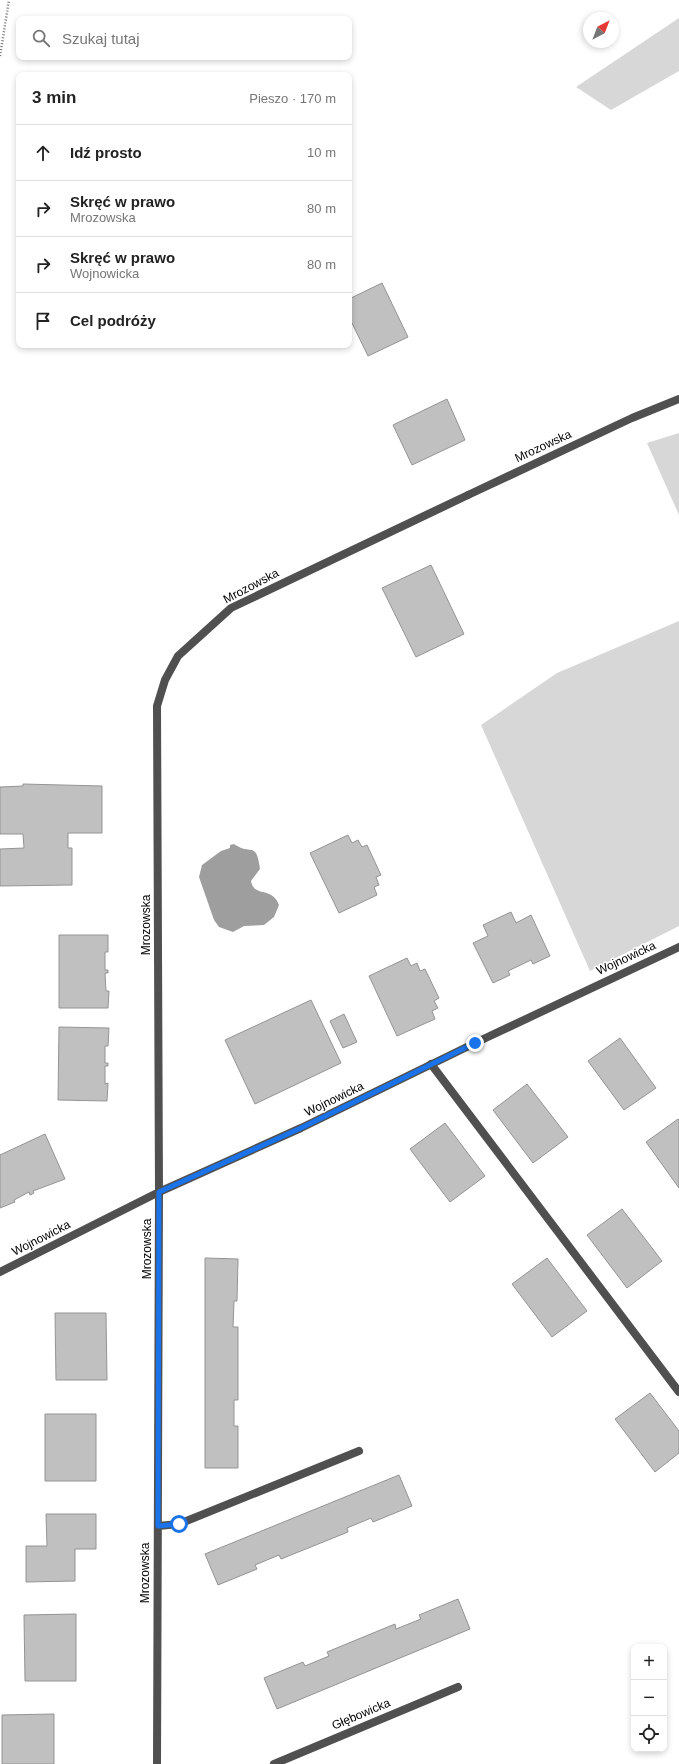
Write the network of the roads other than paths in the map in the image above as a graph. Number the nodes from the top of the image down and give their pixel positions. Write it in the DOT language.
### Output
graph roads {
  1 [pos="679,399"];
  2 [pos="679,947"];
  3 [pos="432,1064"];
  4 [pos="159,1192"];
  5 [pos="0,1272"];
  6 [pos="679,1392"];
  7 [pos="360,1451"];
  8 [pos="158,1526"];
  9 [pos="458,1687"];
  10 [pos="157,1764"];
  11 [pos="274,1764"];
  1 -- 4 [label="street, Mrozowska"];
  2 -- 3 [label="street, Wojnowicka"];
  3 -- 4 [label="street, Wojnowicka"];
  3 -- 6 [label="street"];
  4 -- 5 [label="street, Wojnowicka"];
  4 -- 8 [label="street, Mrozowska"];
  7 -- 8 [label="street"];
  8 -- 10 [label="street, Mrozowska"];
  9 -- 11 [label="street, Głębowicka"];
}
